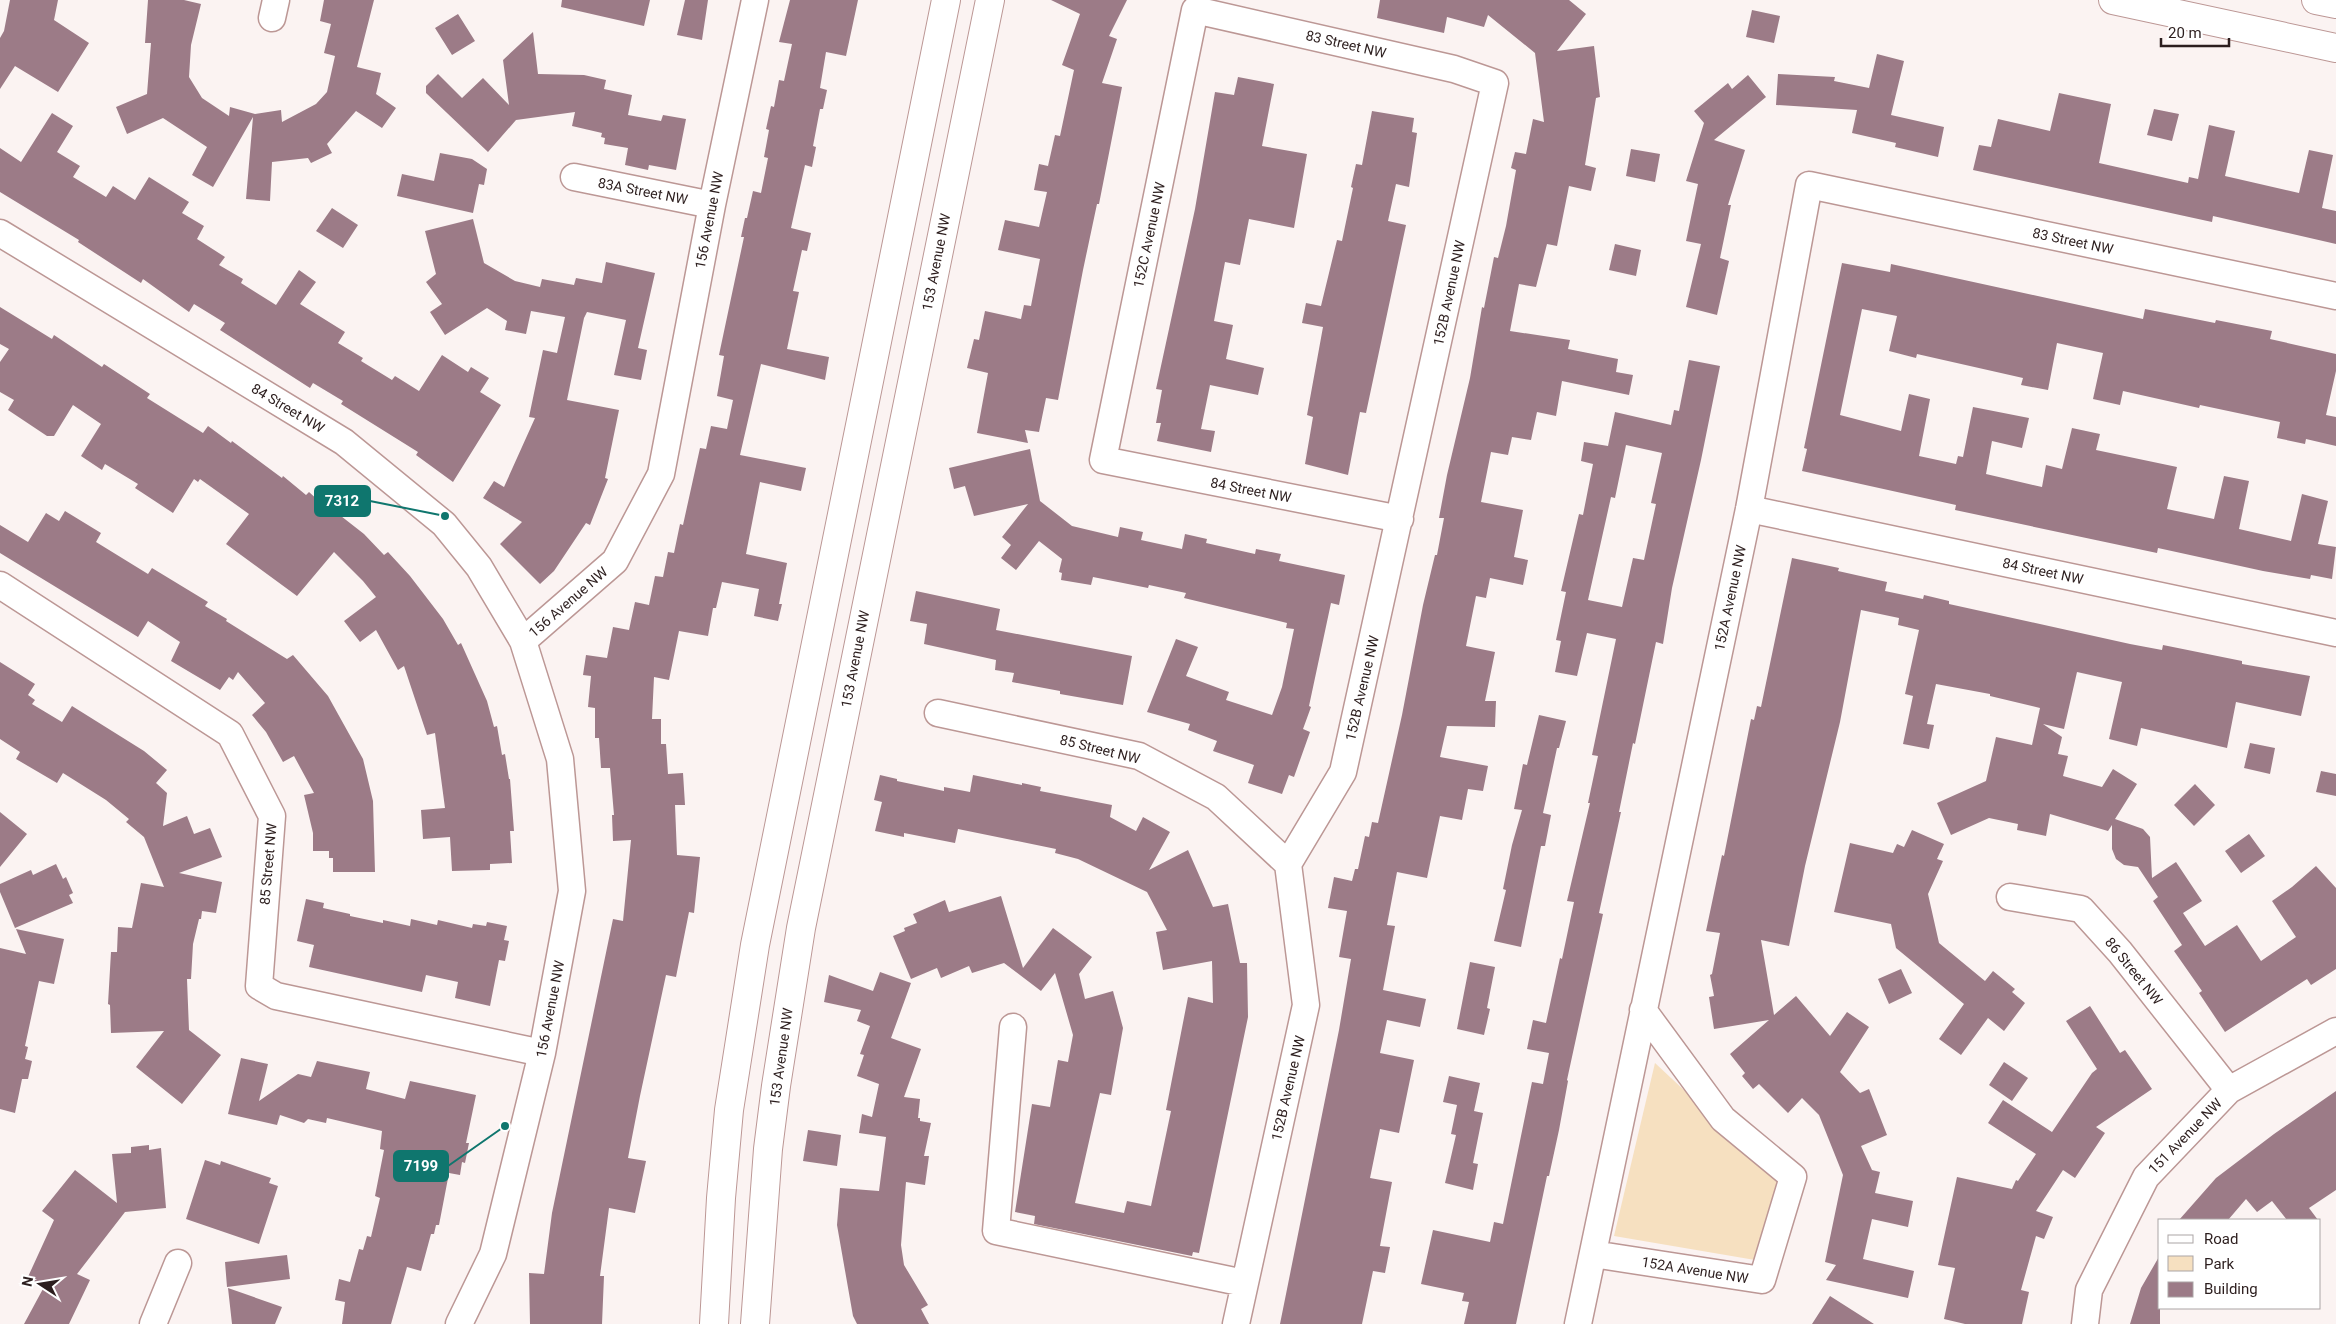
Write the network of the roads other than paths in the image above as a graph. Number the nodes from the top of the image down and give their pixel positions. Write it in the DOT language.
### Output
graph roads {
  1 [pos="755,0"];
  2 [pos="946,0"];
  3 [pos="990,0"];
  4 [pos="1007,0"];
  5 [pos="2113,0"];
  6 [pos="2316,0"];
  7 [pos="2336,4"];
  8 [pos="1195,10"];
  9 [pos="2336,48"];
  10 [pos="1495,83"];
  11 [pos="574,177"];
  12 [pos="1809,185"];
  13 [pos="712,204"];
  14 [pos="944,222"];
  15 [pos="0,233"];
  16 [pos="2336,296"];
  17 [pos="1103,460"];
  18 [pos="1749,509"];
  19 [pos="1400,519"];
  20 [pos="0,585"];
  21 [pos="2336,633"];
  22 [pos="523,641"];
  23 [pos="938,713"];
  24 [pos="1288,864"];
  25 [pos="2010,897"];
  26 [pos="1642,1010"];
  27 [pos="1013,1027"];
  28 [pos="2336,1031"];
  29 [pos="542,1053"];
  30 [pos="2229,1090"];
  31 [pos="1593,1254"];
  32 [pos="178,1262"];
  33 [pos="1244,1283"];
  34 [pos="153,1324"];
  35 [pos="459,1324"];
  36 [pos="714,1324"];
  37 [pos="755,1324"];
  38 [pos="1236,1324"];
  39 [pos="1578,1324"];
  40 [pos="2085,1324"];
  1 -- 13 [label="street, 156 Avenue NW"];
  2 -- 36 [label="main road"];
  3 -- 14 [label="main road, 153 Avenue NW"];
  4 -- 14 [label="main road"];
  5 -- 9 [label="main road"];
  6 -- 7 [label="main road"];
  8 -- 10 [label="street, 83 Street NW"];
  8 -- 17 [label="street, 152C Avenue NW"];
  10 -- 19 [label="street, 152B Avenue NW"];
  11 -- 13 [label="street, 83A Street NW"];
  12 -- 16 [label="street, 83 Street NW"];
  12 -- 18 [label="street, 152A Avenue NW"];
  13 -- 22 [label="street, 156 Avenue NW"];
  14 -- 37 [label="main road, 153 Avenue NW"];
  15 -- 22 [label="street, 84 Street NW"];
  17 -- 19 [label="street, 84 Street NW"];
  18 -- 21 [label="street, 84 Street NW"];
  18 -- 26 [label="street, 152A Avenue NW"];
  19 -- 24 [label="street, 152B Avenue NW"];
  20 -- 29 [label="street, 85 Street NW"];
  22 -- 29 [label="street, 156 Avenue NW"];
  23 -- 24 [label="street, 85 Street NW"];
  24 -- 33 [label="street, 152B Avenue NW"];
  25 -- 30 [label="street, 86 Street NW"];
  26 -- 31 [label="street, 152A Avenue NW"];
  26 -- 31 [label="street, 152A Avenue NW"];
  27 -- 33 [label="street"];
  28 -- 30 [label="street, 151 Avenue NW"];
  29 -- 35 [label="street, 156 Avenue NW"];
  30 -- 40 [label="street, 151 Avenue NW"];
  31 -- 39 [label="street, 152A Avenue NW"];
  32 -- 34 [label="street"];
  33 -- 38 [label="street, 152B Avenue NW"];
}
